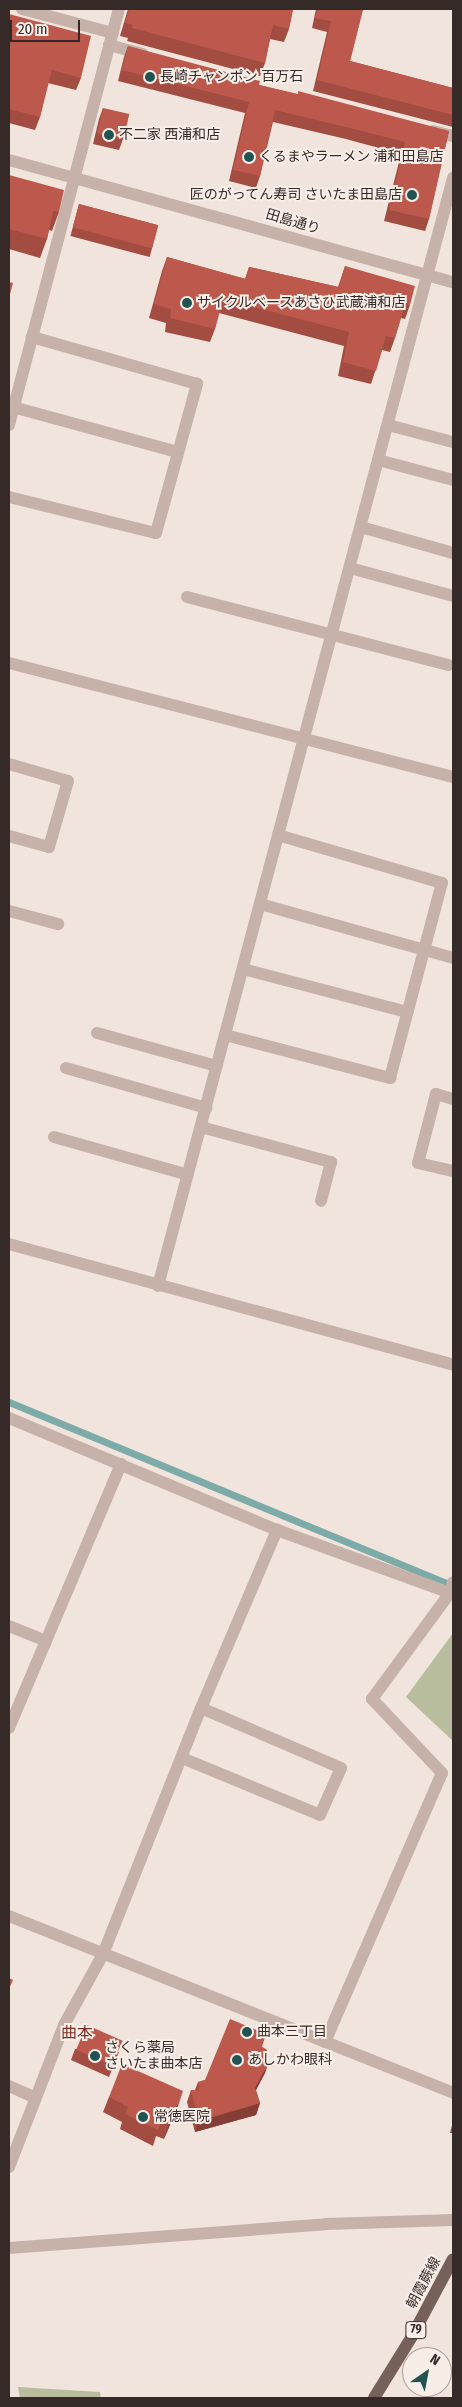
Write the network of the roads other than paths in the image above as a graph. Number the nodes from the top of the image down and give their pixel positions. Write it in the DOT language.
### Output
graph roads {
  1 [pos="22,9"];
  2 [pos="119,9"];
  3 [pos="111,39"];
  4 [pos="157,58"];
  5 [pos="415,126"];
  6 [pos="453,136"];
  7 [pos="9,160"];
  8 [pos="75,177"];
  9 [pos="453,178"];
  10 [pos="426,275"];
  11 [pos="453,282"];
  12 [pos="32,337"];
  13 [pos="13,408"];
  14 [pos="388,424"];
  15 [pos="9,425"];
  16 [pos="453,442"];
  17 [pos="178,452"];
  18 [pos="378,460"];
  19 [pos="453,480"];
  20 [pos="9,497"];
  21 [pos="361,527"];
  22 [pos="453,553"];
  23 [pos="350,568"];
  24 [pos="187,596"];
  25 [pos="453,596"];
  26 [pos="332,635"];
  27 [pos="9,663"];
  28 [pos="448,665"];
  29 [pos="304,739"];
  30 [pos="9,764"];
  31 [pos="453,777"];
  32 [pos="278,835"];
  33 [pos="9,836"];
  34 [pos="260,904"];
  35 [pos="9,911"];
  36 [pos="58,924"];
  37 [pos="424,950"];
  38 [pos="453,958"];
  39 [pos="243,969"];
  40 [pos="407,1012"];
  41 [pos="97,1033"];
  42 [pos="226,1035"];
  43 [pos="217,1066"];
  44 [pos="66,1068"];
  45 [pos="453,1099"];
  46 [pos="206,1108"];
  47 [pos="201,1127"];
  48 [pos="54,1137"];
  49 [pos="453,1171"];
  50 [pos="188,1175"];
  51 [pos="321,1201"];
  52 [pos="9,1244"];
  53 [pos="158,1286"];
  54 [pos="453,1365"];
  55 [pos="9,1418"];
  56 [pos="121,1464"];
  57 [pos="277,1530"];
  58 [pos="452,1590"];
  59 [pos="9,1626"];
  60 [pos="46,1640"];
  61 [pos="201,1708"];
  62 [pos="9,1728"];
  63 [pos="182,1758"];
  64 [pos="9,1916"];
  65 [pos="103,1954"];
  66 [pos="325,2042"];
  67 [pos="9,2086"];
  68 [pos="453,2093"];
  69 [pos="34,2097"];
  70 [pos="9,2167"];
  71 [pos="453,2220"];
  72 [pos="9,2248"];
  73 [pos="453,2259"];
  74 [pos="374,2398"];
  1 -- 3 [label="street"];
  2 -- 3 [label="street"];
  3 -- 4 [label="street"];
  3 -- 8 [label="street"];
  5 -- 6 [label="street"];
  7 -- 8 [label="street, 田島通り"];
  8 -- 10 [label="street, 田島通り"];
  8 -- 12 [label="street"];
  9 -- 10 [label="street"];
  10 -- 11 [label="street, 田島通り"];
  10 -- 14 [label="street"];
  12 -- 13 [label="street"];
  12 -- 17 [label="street"];
  13 -- 15 [label="street"];
  13 -- 17 [label="street"];
  14 -- 16 [label="street"];
  14 -- 18 [label="street"];
  17 -- 20 [label="street"];
  18 -- 19 [label="street"];
  18 -- 21 [label="street"];
  21 -- 22 [label="street"];
  21 -- 23 [label="street"];
  23 -- 25 [label="street"];
  23 -- 26 [label="street"];
  24 -- 26 [label="street"];
  26 -- 28 [label="street"];
  26 -- 29 [label="street"];
  27 -- 29 [label="street"];
  29 -- 31 [label="street"];
  29 -- 32 [label="street"];
  30 -- 33 [label="street"];
  32 -- 34 [label="street"];
  32 -- 37 [label="street"];
  34 -- 37 [label="street"];
  34 -- 39 [label="street"];
  35 -- 36 [label="street"];
  37 -- 38 [label="street"];
  37 -- 40 [label="street"];
  39 -- 40 [label="street"];
  39 -- 42 [label="street"];
  40 -- 42 [label="street"];
  41 -- 43 [label="street"];
  42 -- 43 [label="street"];
  43 -- 46 [label="street"];
  44 -- 46 [label="street"];
  45 -- 49 [label="street"];
  46 -- 47 [label="street"];
  47 -- 50 [label="street"];
  47 -- 51 [label="street"];
  48 -- 50 [label="street"];
  50 -- 53 [label="street"];
  52 -- 53 [label="street"];
  53 -- 54 [label="street"];
  55 -- 56 [label="street"];
  56 -- 57 [label="street"];
  56 -- 60 [label="street"];
  57 -- 58 [label="street"];
  57 -- 61 [label="street"];
  58 -- 66 [label="street"];
  59 -- 60 [label="street"];
  60 -- 62 [label="street"];
  61 -- 63 [label="street"];
  61 -- 63 [label="street"];
  63 -- 65 [label="street"];
  64 -- 65 [label="street"];
  65 -- 66 [label="street"];
  65 -- 69 [label="street"];
  66 -- 68 [label="street"];
  67 -- 69 [label="street"];
  69 -- 70 [label="street"];
  71 -- 72 [label="street"];
  73 -- 74 [label="main road, 朝霞蕨線 / 79"];
}
